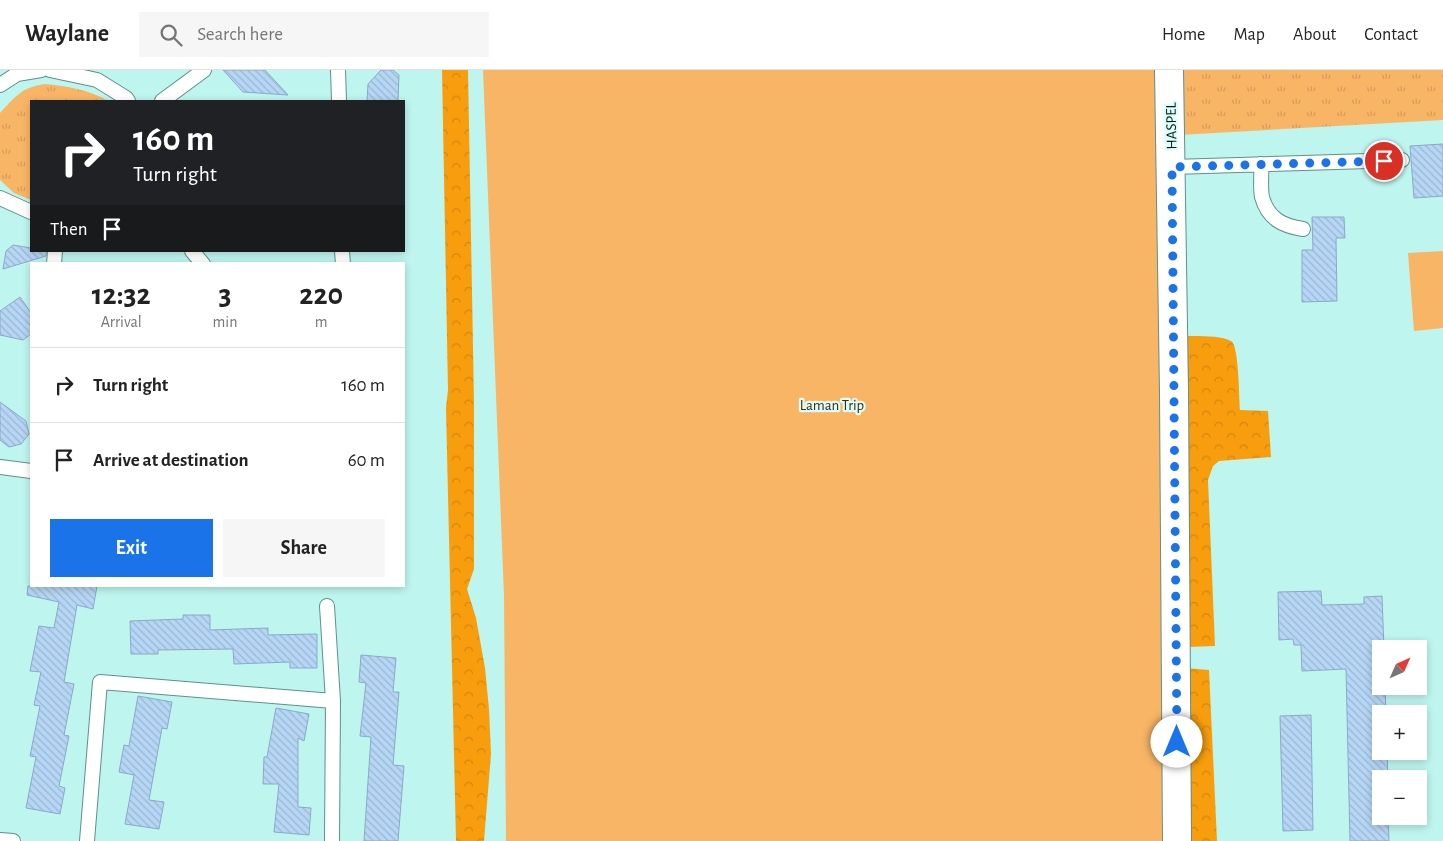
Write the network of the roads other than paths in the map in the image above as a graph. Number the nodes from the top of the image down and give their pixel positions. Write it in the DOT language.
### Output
graph roads {
  1 [pos="41,70"];
  2 [pos="50,70"];
  3 [pos="204,70"];
  4 [pos="338,70"];
  5 [pos="1170,70"];
  6 [pos="0,85"];
  7 [pos="127,100"];
  8 [pos="163,100"];
  9 [pos="339,100"];
  10 [pos="1402,160"];
  11 [pos="1262,164"];
  12 [pos="1172,167"];
  13 [pos="0,198"];
  14 [pos="30,212"];
  15 [pos="1304,229"];
  16 [pos="193,252"];
  17 [pos="201,262"];
  18 [pos="0,467"];
  19 [pos="30,471"];
  20 [pos="327,606"];
  21 [pos="333,701"];
  22 [pos="0,840"];
  23 [pos="13,841"];
  24 [pos="88,841"];
  25 [pos="332,841"];
  26 [pos="1178,841"];
  1 -- 6 [label="lane"];
  2 -- 7 [label="lane"];
  3 -- 8 [label="lane"];
  4 -- 9 [label="lane"];
  5 -- 12 [label="street, HASPEL"];
  10 -- 11 [label="lane"];
  11 -- 12 [label="lane"];
  11 -- 15 [label="lane"];
  12 -- 26 [label="street, HASPEL"];
  13 -- 14 [label="lane"];
  16 -- 17 [label="lane"];
  18 -- 19 [label="lane"];
  20 -- 21 [label="lane"];
  21 -- 24 [label="lane"];
  21 -- 25 [label="lane"];
  22 -- 23 [label="lane"];
}
